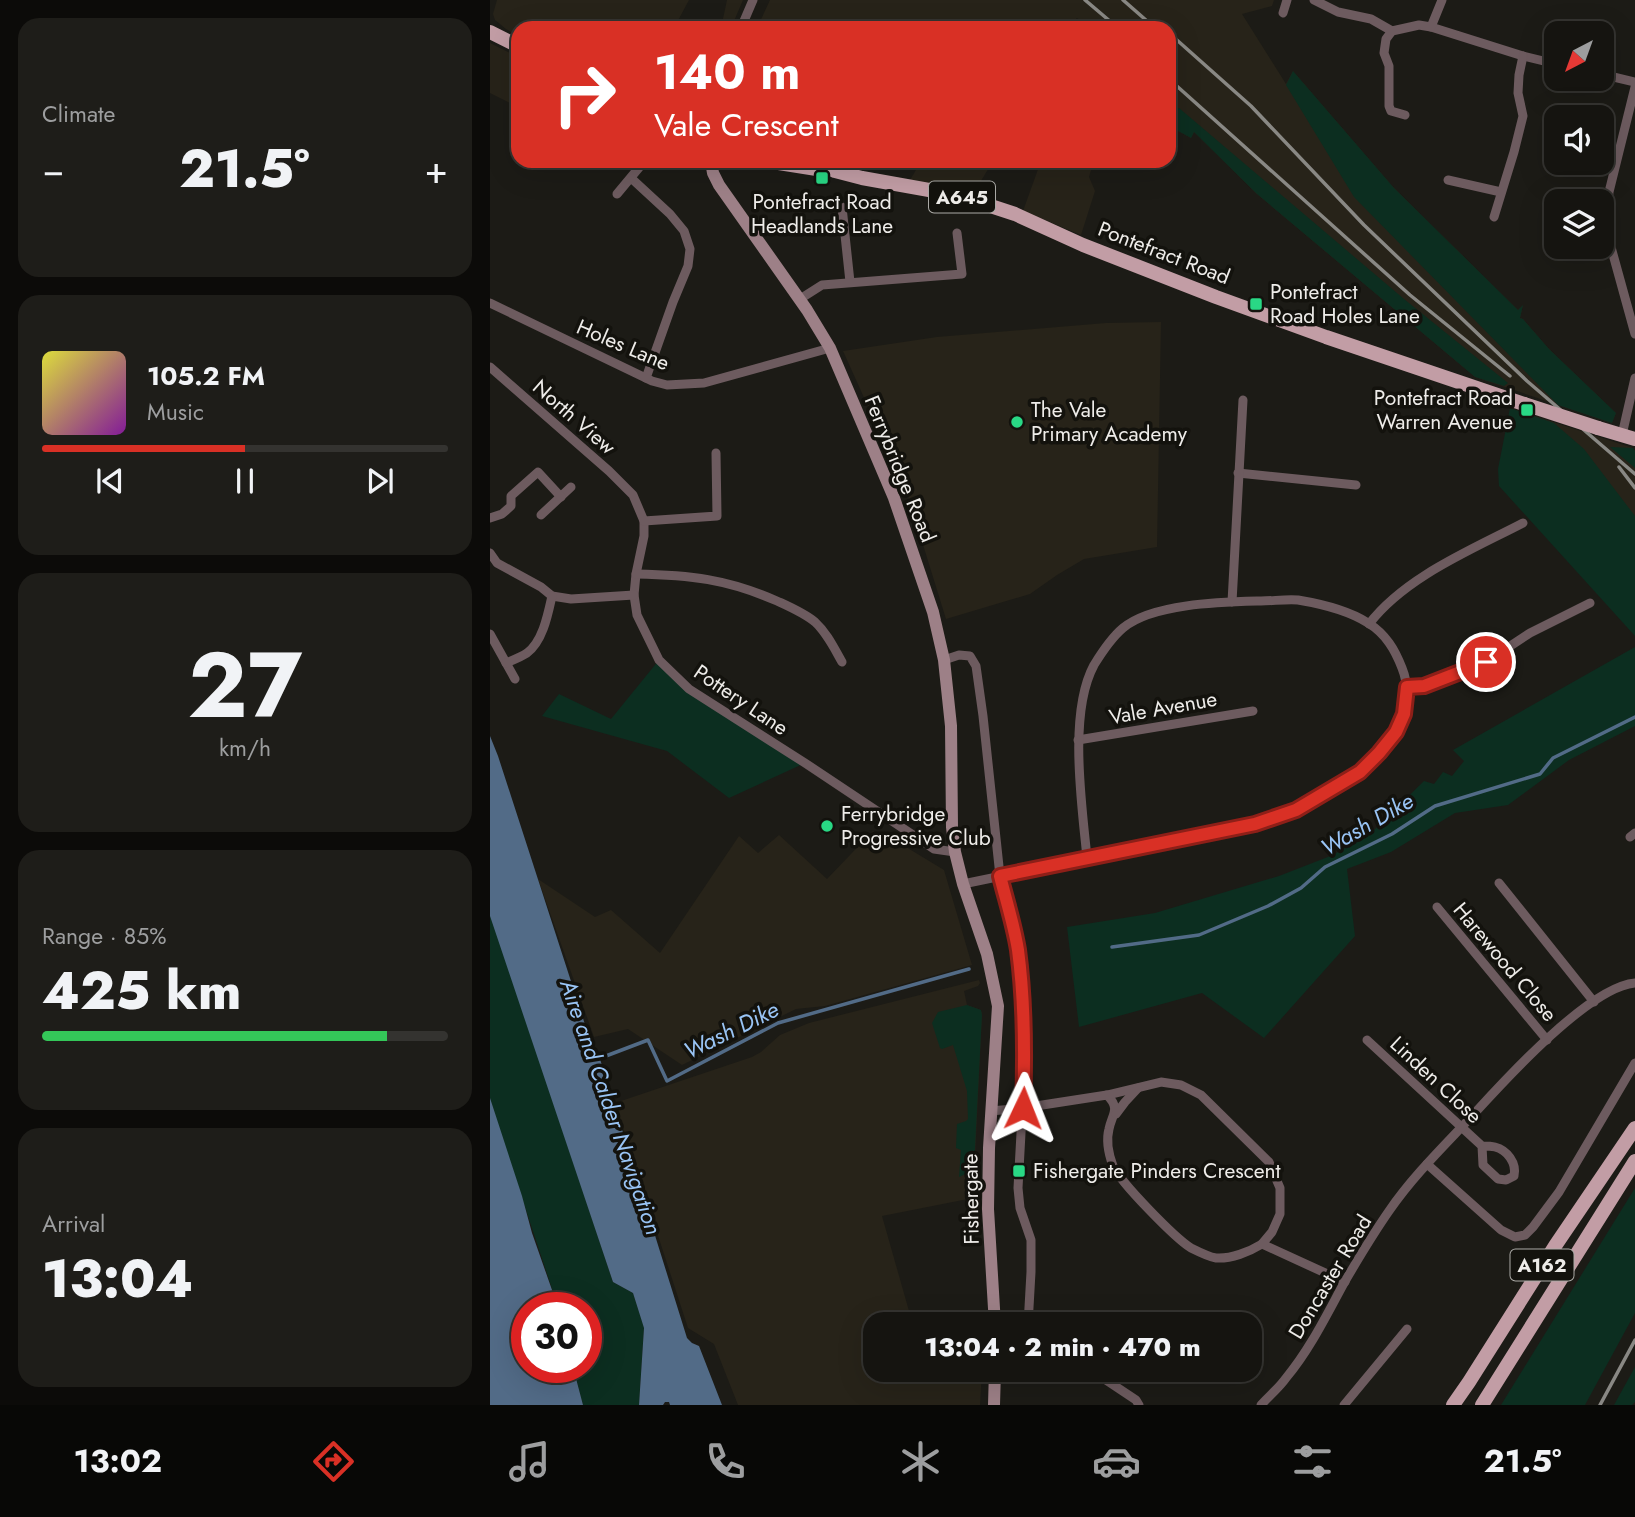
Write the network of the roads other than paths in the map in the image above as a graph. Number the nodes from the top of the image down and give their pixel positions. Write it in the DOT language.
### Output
graph roads {
  1 [pos="753,0"];
  2 [pos="1287,0"];
  3 [pos="1314,0"];
  4 [pos="1442,0"];
  5 [pos="1283,13"];
  6 [pos="744,21"];
  7 [pos="1431,27"];
  8 [pos="1392,31"];
  9 [pos="490,32"];
  10 [pos="511,42"];
  11 [pos="1523,56"];
  12 [pos="1544,61"];
  13 [pos="1614,78"];
  14 [pos="1635,85"];
  15 [pos="1405,115"];
  16 [pos="639,168"];
  17 [pos="713,168"];
  18 [pos="806,168"];
  19 [pos="828,168"];
  20 [pos="835,171"];
  21 [pos="631,178"];
  22 [pos="1448,180"];
  23 [pos="1501,192"];
  24 [pos="617,194"];
  25 [pos="842,206"];
  26 [pos="1494,216"];
  27 [pos="957,233"];
  28 [pos="850,282"];
  29 [pos="800,299"];
  30 [pos="490,303"];
  31 [pos="1635,334"];
  32 [pos="830,348"];
  33 [pos="490,367"];
  34 [pos="646,378"];
  35 [pos="1635,378"];
  36 [pos="1243,400"];
  37 [pos="1628,437"];
  38 [pos="716,453"];
  39 [pos="1238,474"];
  40 [pos="1356,485"];
  41 [pos="571,487"];
  42 [pos="633,495"];
  43 [pos="561,497"];
  44 [pos="541,515"];
  45 [pos="490,518"];
  46 [pos="644,521"];
  47 [pos="1523,523"];
  48 [pos="491,558"];
  49 [pos="636,573"];
  50 [pos="634,595"];
  51 [pos="552,596"];
  52 [pos="1231,602"];
  53 [pos="1590,603"];
  54 [pos="1369,624"];
  55 [pos="490,634"];
  56 [pos="944,660"];
  57 [pos="842,662"];
  58 [pos="506,663"];
  59 [pos="514,679"];
  60 [pos="1407,687"];
  61 [pos="1253,711"];
  62 [pos="1078,740"];
  63 [pos="952,827"];
  64 [pos="955,852"];
  65 [pos="1087,858"];
  66 [pos="1000,876"];
  67 [pos="1499,883"];
  68 [pos="963,884"];
  69 [pos="1437,907"];
  70 [pos="1635,983"];
  71 [pos="1594,1002"];
  72 [pos="1367,1040"];
  73 [pos="1547,1040"];
  74 [pos="1635,1063"];
  75 [pos="1138,1088"];
  76 [pos="1107,1095"];
  77 [pos="1023,1108"];
  78 [pos="991,1111"];
  79 [pos="1113,1118"];
  80 [pos="1462,1127"];
  81 [pos="1635,1128"];
  82 [pos="1482,1146"];
  83 [pos="1635,1161"];
  84 [pos="1427,1164"];
  85 [pos="1262,1244"];
  86 [pos="1345,1282"];
  87 [pos="994,1312"];
  88 [pos="1029,1312"];
  89 [pos="1407,1329"];
  90 [pos="995,1382"];
  91 [pos="1116,1382"];
  92 [pos="994,1405"];
  93 [pos="1139,1405"];
  94 [pos="1261,1405"];
  95 [pos="1344,1405"];
  96 [pos="1453,1405"];
  97 [pos="1482,1405"];
  1 -- 6 [label="street"];
  2 -- 5 [label="street"];
  3 -- 8 [label="street"];
  4 -- 7 [label="street"];
  7 -- 8 [label="street"];
  7 -- 11 [label="street"];
  8 -- 15 [label="street"];
  9 -- 10 [label="main road"];
  11 -- 12 [label="street"];
  11 -- 23 [label="street"];
  13 -- 14 [label="street"];
  14 -- 31 [label="street"];
  16 -- 21 [label="street"];
  17 -- 29 [label="main road, Ferrybridge Road"];
  18 -- 20 [label="main road, Pontefract Road / A645"];
  19 -- 20 [label="main road, Pontefract Road / A645"];
  20 -- 37 [label="main road, Pontefract Road / A645, bridge"];
  21 -- 24 [label="street"];
  21 -- 34 [label="street"];
  22 -- 23 [label="street"];
  23 -- 26 [label="street"];
  25 -- 28 [label="street"];
  27 -- 28 [label="street"];
  28 -- 29 [label="street"];
  29 -- 32 [label="main road, Ferrybridge Road"];
  30 -- 34 [label="street, Holes Lane"];
  32 -- 34 [label="street, Holes Lane"];
  32 -- 56 [label="main road, Ferrybridge Road"];
  33 -- 42 [label="street, North View"];
  35 -- 37 [label="street"];
  36 -- 39 [label="street"];
  38 -- 46 [label="street"];
  39 -- 40 [label="street"];
  39 -- 52 [label="street"];
  41 -- 43 [label="street"];
  42 -- 46 [label="street, Pottery Lane"];
  43 -- 44 [label="street"];
  43 -- 45 [label="street"];
  46 -- 49 [label="street, Pottery Lane"];
  47 -- 54 [label="street"];
  48 -- 51 [label="street"];
  49 -- 50 [label="street, Pottery Lane"];
  49 -- 57 [label="street"];
  50 -- 51 [label="street"];
  50 -- 64 [label="street, Pottery Lane"];
  51 -- 58 [label="street"];
  52 -- 54 [label="street"];
  52 -- 62 [label="street"];
  53 -- 60 [label="street"];
  54 -- 60 [label="street"];
  55 -- 58 [label="street"];
  56 -- 63 [label="main road, Ferrybridge Road"];
  56 -- 66 [label="street"];
  58 -- 59 [label="street"];
  60 -- 65 [label="street"];
  61 -- 62 [label="street, Vale Avenue"];
  62 -- 65 [label="street"];
  63 -- 64 [label="main road, Fishergate"];
  64 -- 68 [label="main road, Fishergate"];
  65 -- 66 [label="street"];
  66 -- 68 [label="street"];
  66 -- 77 [label="street"];
  67 -- 71 [label="street"];
  68 -- 78 [label="main road, Fishergate"];
  69 -- 73 [label="street, Harewood Close"];
  70 -- 71 [label="street, Doncaster Road"];
  71 -- 73 [label="street, Doncaster Road"];
  72 -- 80 [label="street, Linden Close"];
  73 -- 80 [label="street, Doncaster Road"];
  74 -- 84 [label="street"];
  75 -- 76 [label="street"];
  75 -- 79 [label="street"];
  75 -- 85 [label="street"];
  76 -- 77 [label="street"];
  76 -- 79 [label="street"];
  77 -- 78 [label="street"];
  77 -- 88 [label="street"];
  78 -- 87 [label="main road, Fishergate"];
  79 -- 85 [label="street"];
  80 -- 82 [label="street, Linden Close"];
  80 -- 84 [label="street, Doncaster Road"];
  81 -- 96 [label="main road, A162"];
  83 -- 97 [label="main road, A162"];
  84 -- 86 [label="street, Doncaster Road"];
  85 -- 86 [label="street"];
  86 -- 94 [label="street, Doncaster Road"];
  89 -- 95 [label="street"];
  90 -- 92 [label="main road"];
  91 -- 93 [label="street"];
}
